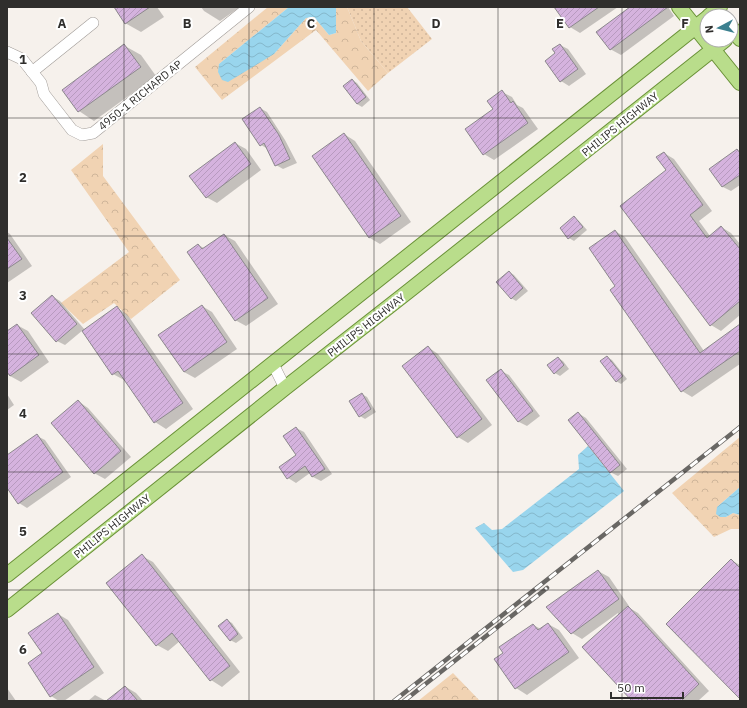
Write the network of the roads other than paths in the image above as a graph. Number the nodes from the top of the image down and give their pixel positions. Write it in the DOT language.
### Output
graph roads {
  1 [pos="249,7"];
  2 [pos="679,7"];
  3 [pos="93,23"];
  4 [pos="699,25"];
  5 [pos="695,28"];
  6 [pos="716,48"];
  7 [pos="713,51"];
  8 [pos="7,52"];
  9 [pos="32,72"];
  10 [pos="740,83"];
  11 [pos="273,364"];
  12 [pos="285,388"];
  13 [pos="7,575"];
  14 [pos="7,610"];
  1 -- 9 [label="street, 4950-1 RICHARD AP"];
  2 -- 5 [label="main road"];
  3 -- 9 [label="street"];
  4 -- 5 [label="main road"];
  5 -- 7 [label="main road"];
  5 -- 11 [label="main road"];
  6 -- 7 [label="main road, PHILIPS HIGHWAY"];
  7 -- 10 [label="main road"];
  7 -- 12 [label="main road, PHILIPS HIGHWAY"];
  8 -- 9 [label="street, 4950-1 RICHARD AP"];
  11 -- 12 [label="street"];
  11 -- 13 [label="main road"];
  12 -- 14 [label="main road, PHILIPS HIGHWAY"];
}
